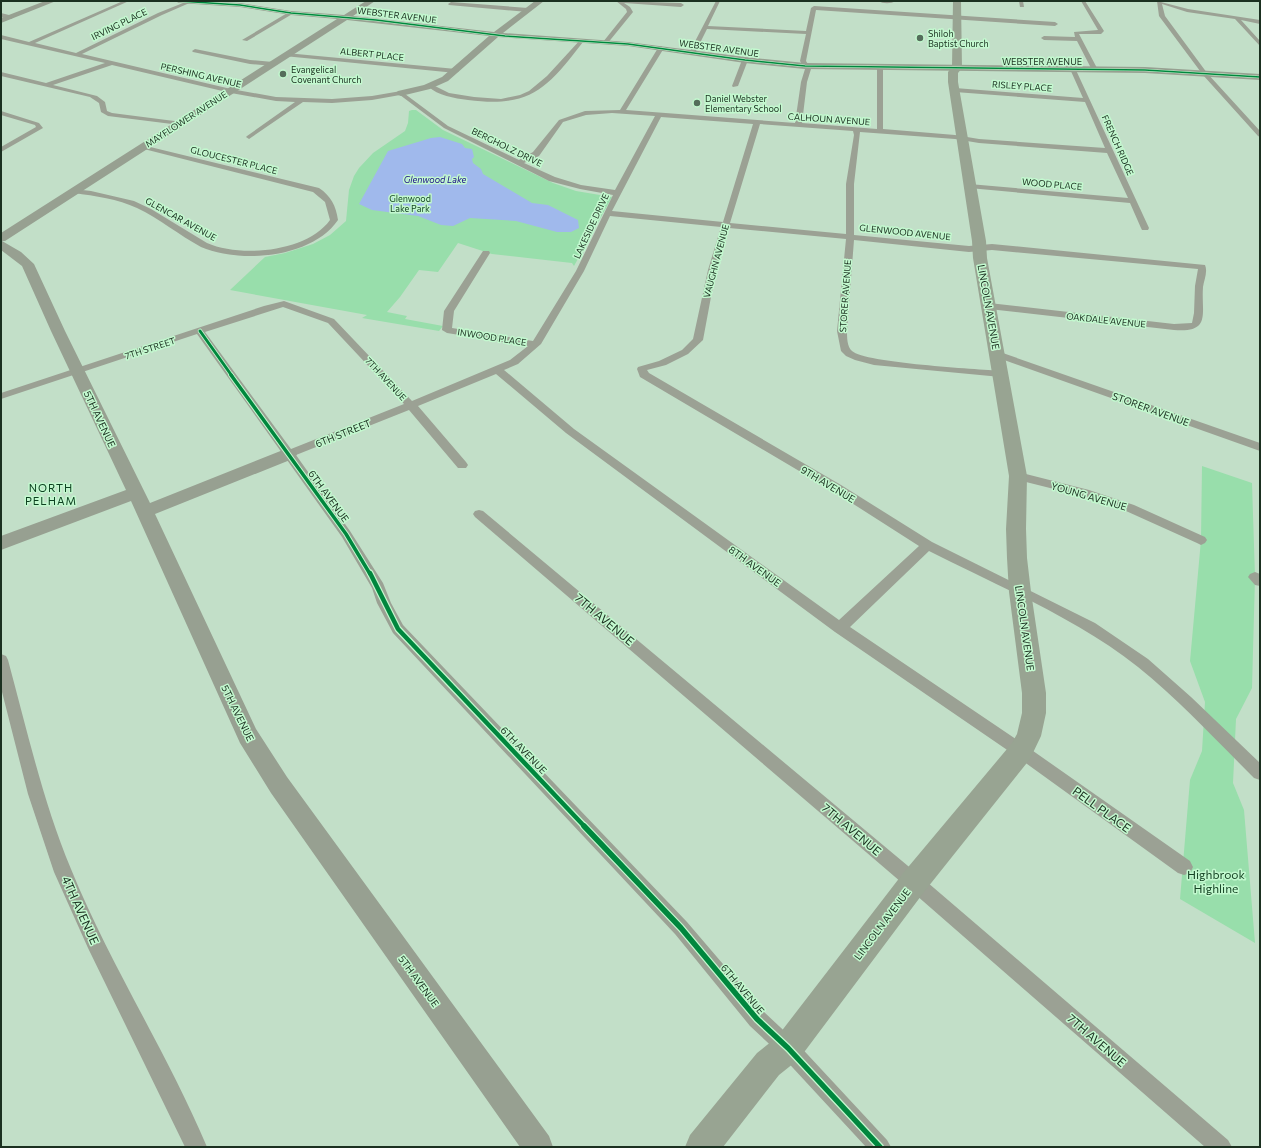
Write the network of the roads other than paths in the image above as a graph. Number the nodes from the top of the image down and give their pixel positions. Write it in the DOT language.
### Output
graph roads {
  1 [pos="50,1"];
  2 [pos="127,1"];
  3 [pos="179,1"];
  4 [pos="371,1"];
  5 [pos="540,1"];
  6 [pos="618,1"];
  7 [pos="718,1"];
  8 [pos="881,1"];
  9 [pos="893,1"];
  10 [pos="956,1"];
  11 [pos="1083,1"];
  12 [pos="1159,1"];
  13 [pos="191,2"];
  14 [pos="451,4"];
  15 [pos="681,5"];
  16 [pos="528,10"];
  17 [pos="291,13"];
  18 [pos="1,15"];
  19 [pos="11,17"];
  20 [pos="346,17"];
  21 [pos="957,17"];
  22 [pos="1237,19"];
  23 [pos="1,21"];
  24 [pos="1260,22"];
  25 [pos="1055,24"];
  26 [pos="705,27"];
  27 [pos="808,33"];
  28 [pos="496,35"];
  29 [pos="1,37"];
  30 [pos="1044,38"];
  31 [pos="1078,39"];
  32 [pos="245,40"];
  33 [pos="581,41"];
  34 [pos="31,43"];
  35 [pos="605,43"];
  36 [pos="1260,44"];
  37 [pos="661,48"];
  38 [pos="196,51"];
  39 [pos="692,53"];
  40 [pos="76,55"];
  41 [pos="286,55"];
  42 [pos="744,60"];
  43 [pos="111,63"];
  44 [pos="273,64"];
  45 [pos="805,66"];
  46 [pos="880,68"];
  47 [pos="957,68"];
  48 [pos="1074,69"];
  49 [pos="456,70"];
  50 [pos="1095,70"];
  51 [pos="1,74"];
  52 [pos="1205,74"];
  53 [pos="1260,77"];
  54 [pos="46,85"];
  55 [pos="431,86"];
  56 [pos="735,86"];
  57 [pos="955,90"];
  58 [pos="231,91"];
  59 [pos="401,93"];
  60 [pos="301,100"];
  61 [pos="1088,100"];
  62 [pos="622,111"];
  63 [pos="1,113"];
  64 [pos="659,115"];
  65 [pos="757,122"];
  66 [pos="180,123"];
  67 [pos="798,125"];
  68 [pos="856,130"];
  69 [pos="880,131"];
  70 [pos="1260,135"];
  71 [pos="249,137"];
  72 [pos="961,138"];
  73 [pos="142,147"];
  74 [pos="1,150"];
  75 [pos="1111,152"];
  76 [pos="518,163"];
  77 [pos="969,186"];
  78 [pos="74,191"];
  79 [pos="321,193"];
  80 [pos="617,194"];
  81 [pos="1134,201"];
  82 [pos="607,213"];
  83 [pos="725,225"];
  84 [pos="1145,228"];
  85 [pos="850,236"];
  86 [pos="1,238"];
  87 [pos="1,245"];
  88 [pos="979,248"];
  89 [pos="486,253"];
  90 [pos="1200,298"];
  91 [pos="989,306"];
  92 [pos="299,309"];
  93 [pos="200,331"];
  94 [pos="536,344"];
  95 [pos="997,354"];
  96 [pos="642,369"];
  97 [pos="498,370"];
  98 [pos="77,371"];
  99 [pos="1001,374"];
  100 [pos="1,396"];
  101 [pos="411,405"];
  102 [pos="1260,447"];
  103 [pos="289,454"];
  104 [pos="462,465"];
  105 [pos="1018,476"];
  106 [pos="135,493"];
  107 [pos="144,511"];
  108 [pos="480,514"];
  109 [pos="1201,540"];
  110 [pos="1,543"];
  111 [pos="928,545"];
  112 [pos="1020,592"];
  113 [pos="840,628"];
  114 [pos="1,660"];
  115 [pos="1021,751"];
  116 [pos="1260,773"];
  117 [pos="1184,867"];
  118 [pos="914,882"];
  119 [pos="788,1048"];
  120 [pos="196,1147"];
  121 [pos="538,1147"];
  122 [pos="702,1147"];
  123 [pos="880,1147"];
  124 [pos="1221,1147"];
  1 -- 19 [label="street"];
  2 -- 34 [label="street"];
  3 -- 13 [label="street, WEBSTER AVENUE"];
  4 -- 20 [label="street, MAYFLOWER AVENUE"];
  5 -- 16 [label="street"];
  6 -- 15 [label="street"];
  6 -- 35 [label="street"];
  7 -- 26 [label="street"];
  8 -- 9 [label="street"];
  10 -- 21 [label="main road, LINCOLN AVENUE"];
  11 -- 31 [label="street"];
  12 -- 22 [label="street"];
  12 -- 52 [label="street"];
  13 -- 17 [label="street, WEBSTER AVENUE"];
  13 -- 40 [label="street, IRVING PLACE"];
  14 -- 16 [label="street"];
  16 -- 28 [label="street"];
  17 -- 20 [label="street, WEBSTER AVENUE"];
  17 -- 32 [label="street"];
  18 -- 19 [label="street"];
  19 -- 23 [label="street"];
  20 -- 28 [label="street, WEBSTER AVENUE"];
  20 -- 41 [label="street, MAYFLOWER AVENUE"];
  21 -- 25 [label="street"];
  21 -- 27 [label="street"];
  21 -- 47 [label="main road, LINCOLN AVENUE"];
  22 -- 24 [label="street"];
  22 -- 36 [label="street"];
  26 -- 27 [label="street"];
  26 -- 39 [label="street"];
  27 -- 45 [label="street"];
  28 -- 33 [label="street, WEBSTER AVENUE"];
  28 -- 49 [label="street"];
  29 -- 34 [label="street, PERSHING AVENUE"];
  30 -- 31 [label="street"];
  31 -- 50 [label="street"];
  33 -- 35 [label="street, WEBSTER AVENUE"];
  33 -- 55 [label="street"];
  34 -- 40 [label="street, PERSHING AVENUE"];
  35 -- 37 [label="street, WEBSTER AVENUE"];
  37 -- 39 [label="street, WEBSTER AVENUE"];
  37 -- 62 [label="street"];
  38 -- 44 [label="street"];
  39 -- 42 [label="street, WEBSTER AVENUE"];
  40 -- 43 [label="street, PERSHING AVENUE"];
  41 -- 44 [label="street, MAYFLOWER AVENUE"];
  41 -- 49 [label="street, ALBERT PLACE"];
  42 -- 45 [label="street, WEBSTER AVENUE"];
  42 -- 56 [label="street"];
  43 -- 54 [label="street"];
  43 -- 58 [label="street, PERSHING AVENUE"];
  44 -- 58 [label="street, MAYFLOWER AVENUE"];
  45 -- 46 [label="street, WEBSTER AVENUE"];
  45 -- 67 [label="street"];
  46 -- 47 [label="street, WEBSTER AVENUE"];
  46 -- 69 [label="street"];
  47 -- 48 [label="street, WEBSTER AVENUE"];
  47 -- 57 [label="main road, LINCOLN AVENUE"];
  48 -- 50 [label="street, WEBSTER AVENUE"];
  48 -- 61 [label="street, FRENCH RIDGE"];
  49 -- 55 [label="street"];
  50 -- 52 [label="street, WEBSTER AVENUE"];
  51 -- 54 [label="street"];
  52 -- 53 [label="street, WEBSTER AVENUE"];
  52 -- 70 [label="street"];
  54 -- 66 [label="street"];
  55 -- 59 [label="street"];
  57 -- 61 [label="street, RISLEY PLACE"];
  57 -- 72 [label="main road, LINCOLN AVENUE"];
  58 -- 60 [label="street, PERSHING AVENUE"];
  58 -- 66 [label="street, MAYFLOWER AVENUE"];
  59 -- 60 [label="street, PERSHING AVENUE"];
  59 -- 76 [label="street, BERGHOLZ DRIVE"];
  60 -- 71 [label="street"];
  61 -- 75 [label="street, FRENCH RIDGE"];
  62 -- 64 [label="street, CALHOUN AVENUE"];
  62 -- 76 [label="street, CALHOUN AVENUE"];
  63 -- 74 [label="street"];
  64 -- 65 [label="street, CALHOUN AVENUE"];
  64 -- 80 [label="street, LAKESIDE DRIVE"];
  65 -- 67 [label="street, CALHOUN AVENUE"];
  65 -- 83 [label="street, VAUGHN AVENUE"];
  66 -- 73 [label="street, MAYFLOWER AVENUE"];
  67 -- 68 [label="street, CALHOUN AVENUE"];
  68 -- 69 [label="street, CALHOUN AVENUE"];
  68 -- 85 [label="street, STORER AVENUE"];
  69 -- 72 [label="street, CALHOUN AVENUE"];
  72 -- 75 [label="street, CALHOUN AVENUE"];
  72 -- 77 [label="main road, LINCOLN AVENUE"];
  73 -- 78 [label="street, MAYFLOWER AVENUE"];
  73 -- 79 [label="street, GLOUCESTER PLACE"];
  75 -- 81 [label="street, FRENCH RIDGE"];
  76 -- 80 [label="street, BERGHOLZ DRIVE"];
  77 -- 81 [label="street, WOOD PLACE"];
  77 -- 88 [label="main road, LINCOLN AVENUE"];
  78 -- 79 [label="street, GLENCAR AVENUE"];
  78 -- 86 [label="street, MAYFLOWER AVENUE"];
  80 -- 82 [label="street, LAKESIDE DRIVE"];
  81 -- 84 [label="street, FRENCH RIDGE"];
  82 -- 83 [label="street, GLENWOOD AVENUE"];
  82 -- 94 [label="street, LAKESIDE DRIVE"];
  83 -- 85 [label="street, GLENWOOD AVENUE"];
  83 -- 96 [label="street, VAUGHN AVENUE"];
  85 -- 88 [label="street, GLENWOOD AVENUE"];
  85 -- 99 [label="street, STORER AVENUE"];
  87 -- 98 [label="street, 5TH AVENUE"];
  88 -- 90 [label="street, GLENWOOD AVENUE"];
  88 -- 91 [label="main road, LINCOLN AVENUE"];
  89 -- 94 [label="street, INWOOD PLACE"];
  90 -- 91 [label="street, OAKDALE AVENUE"];
  91 -- 95 [label="main road, LINCOLN AVENUE"];
  92 -- 93 [label="street, 7TH STREET"];
  92 -- 101 [label="street, 7TH AVENUE"];
  93 -- 98 [label="street, 7TH STREET"];
  93 -- 103 [label="street, 6TH AVENUE"];
  94 -- 97 [label="street, 6TH STREET"];
  95 -- 99 [label="main road, LINCOLN AVENUE"];
  95 -- 102 [label="street, STORER AVENUE"];
  96 -- 111 [label="street, 9TH AVENUE"];
  97 -- 101 [label="street, 6TH STREET"];
  97 -- 113 [label="street, 8TH AVENUE"];
  98 -- 100 [label="street, 7TH STREET"];
  98 -- 106 [label="street, 5TH AVENUE"];
  99 -- 105 [label="main road, LINCOLN AVENUE"];
  101 -- 103 [label="street, 6TH STREET"];
  101 -- 104 [label="street, 7TH AVENUE"];
  103 -- 107 [label="street, 6TH STREET"];
  103 -- 119 [label="street, 6TH AVENUE"];
  105 -- 109 [label="street, YOUNG AVENUE"];
  105 -- 112 [label="main road, LINCOLN AVENUE"];
  106 -- 107 [label="street, 5TH AVENUE"];
  106 -- 110 [label="street"];
  107 -- 121 [label="street, 5TH AVENUE"];
  108 -- 118 [label="street, 7TH AVENUE"];
  111 -- 112 [label="street, 9TH AVENUE"];
  111 -- 113 [label="street"];
  112 -- 115 [label="main road, LINCOLN AVENUE"];
  112 -- 116 [label="street, 9TH AVENUE"];
  113 -- 115 [label="street, 8TH AVENUE"];
  114 -- 120 [label="street, 4TH AVENUE"];
  115 -- 117 [label="street, PELL PLACE"];
  115 -- 118 [label="main road, LINCOLN AVENUE"];
  118 -- 119 [label="main road, LINCOLN AVENUE"];
  118 -- 124 [label="street, 7TH AVENUE"];
  119 -- 122 [label="main road, LINCOLN AVENUE"];
  119 -- 123 [label="street, 6TH AVENUE"];
}
